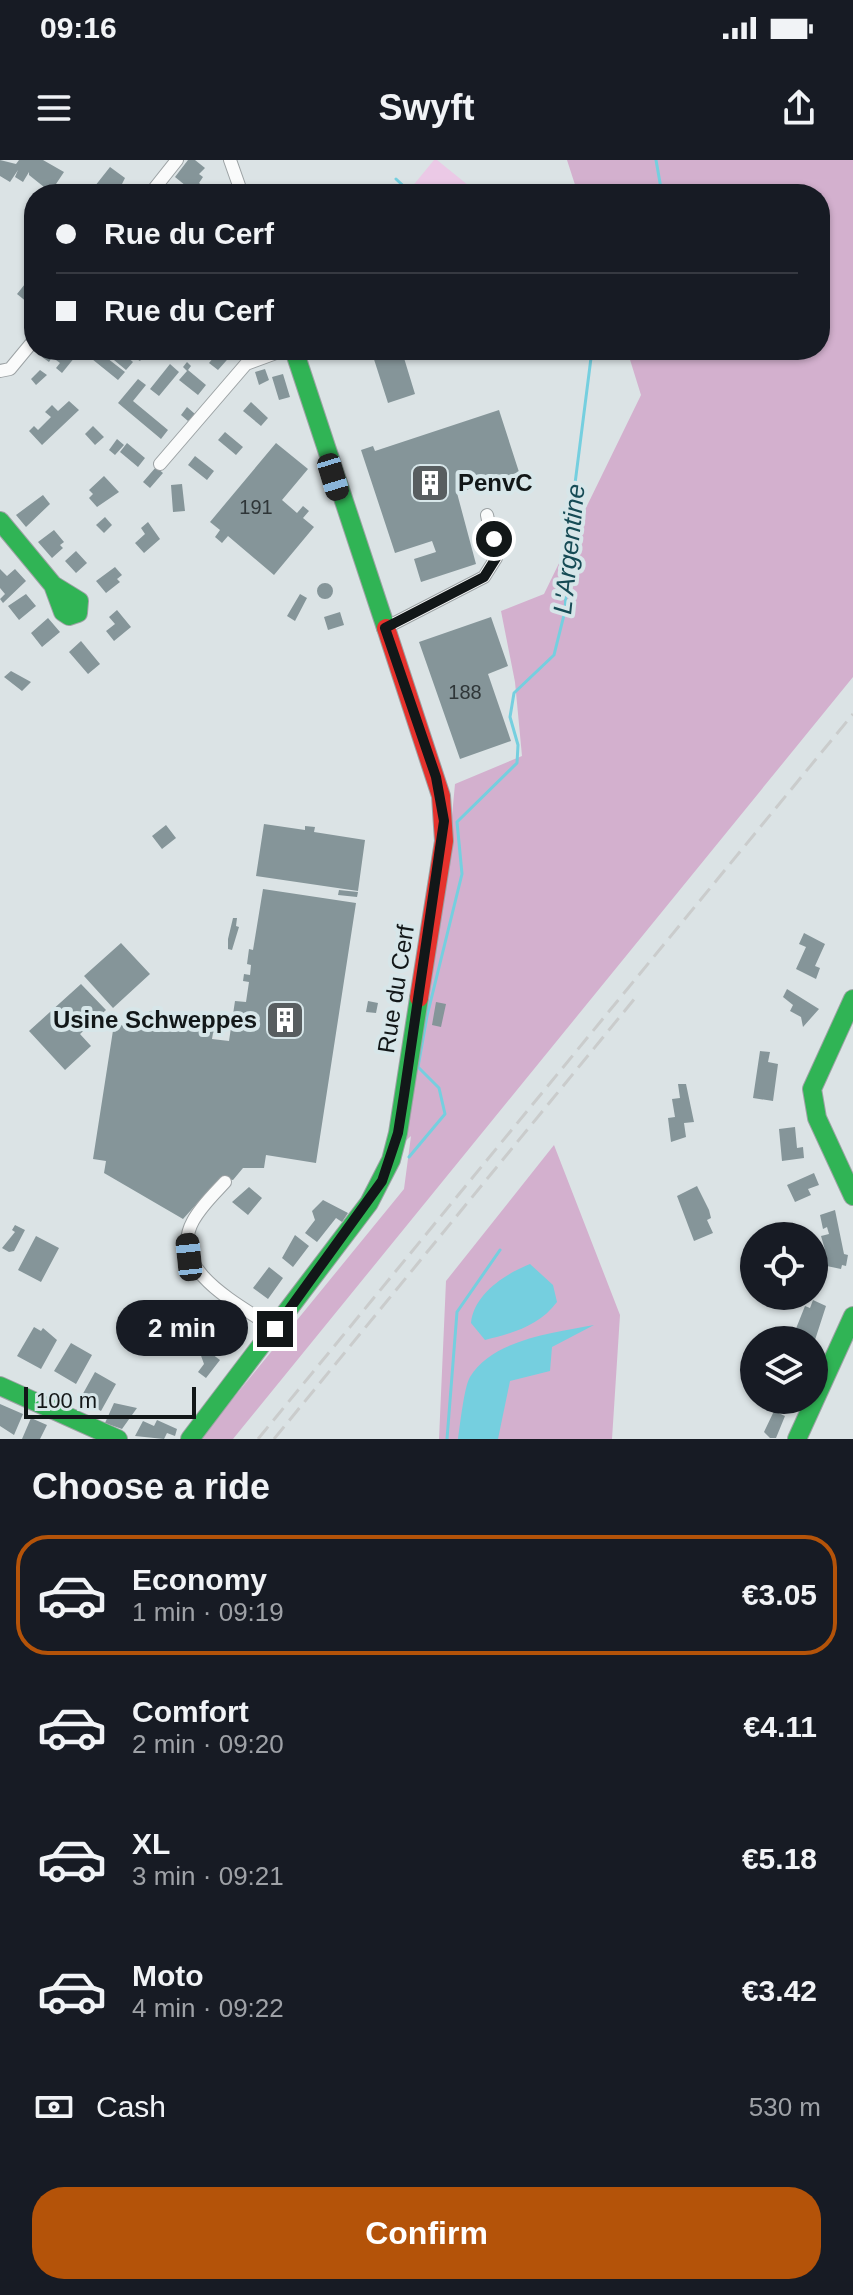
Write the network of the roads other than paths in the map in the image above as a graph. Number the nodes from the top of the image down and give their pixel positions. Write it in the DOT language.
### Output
graph roads {
  1 [pos="177,160"];
  2 [pos="230,160"];
  3 [pos="158,184"];
  4 [pos="238,184"];
  5 [pos="24,352"];
  6 [pos="257,360"];
  7 [pos="297,360"];
  8 [pos="0,371"];
  9 [pos="160,464"];
  10 [pos="487,515"];
  11 [pos="0,521"];
  12 [pos="53,585"];
  13 [pos="385,628"];
  14 [pos="853,999"];
  15 [pos="225,1182"];
  16 [pos="853,1196"];
  17 [pos="853,1316"];
  18 [pos="275,1329"];
  19 [pos="0,1386"];
  20 [pos="118,1439"];
  21 [pos="190,1439"];
  22 [pos="797,1439"];
  1 -- 3 [label="street"];
  2 -- 4 [label="street"];
  5 -- 8 [label="street"];
  6 -- 9 [label="street"];
  7 -- 13 [label="street, Rue du Cerf"];
  10 -- 13 [label="street"];
  11 -- 12 [label="street"];
  13 -- 18 [label="street, Rue du Cerf"];
  14 -- 16 [label="street"];
  15 -- 18 [label="street"];
  17 -- 22 [label="street"];
  18 -- 21 [label="street, Rue du Cerf"];
  19 -- 20 [label="street"];
}
